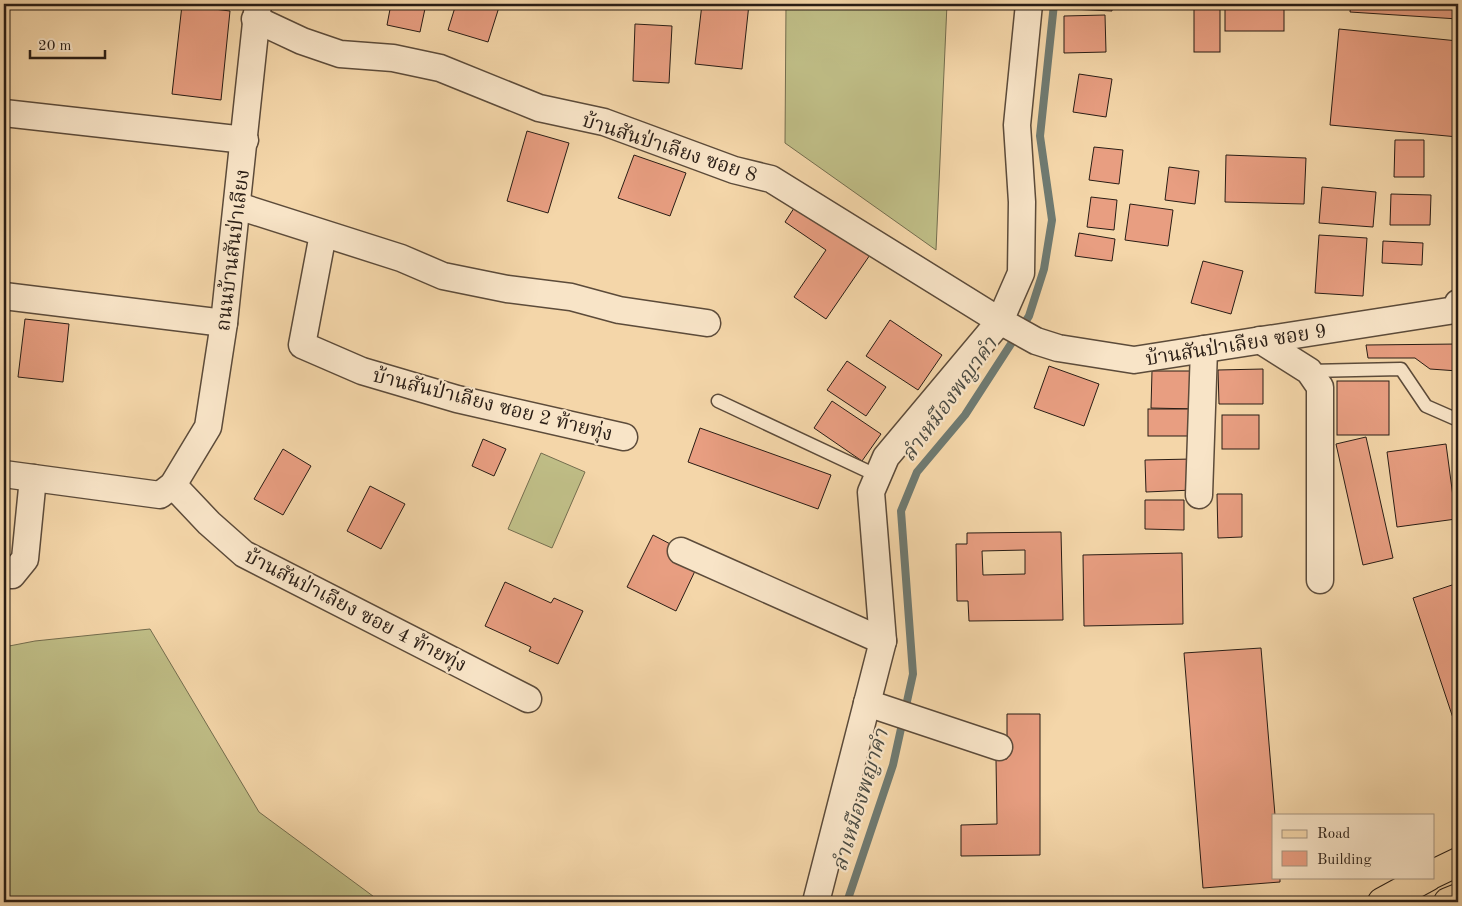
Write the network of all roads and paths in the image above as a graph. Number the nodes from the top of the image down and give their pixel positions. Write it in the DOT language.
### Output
graph roads {
  1 [pos="1029,4"];
  2 [pos="256,12"];
  3 [pos="4,113"];
  4 [pos="245,140"];
  5 [pos="238,206"];
  6 [pos="323,234"];
  7 [pos="4,296"];
  8 [pos="1458,303"];
  9 [pos="224,323"];
  10 [pos="707,323"];
  11 [pos="1017,331"];
  12 [pos="1260,340"];
  13 [pos="1204,348"];
  14 [pos="1310,372"];
  15 [pos="718,401"];
  16 [pos="1458,420"];
  17 [pos="624,437"];
  18 [pos="4,474"];
  19 [pos="878,476"];
  20 [pos="32,478"];
  21 [pos="173,485"];
  22 [pos="1199,495"];
  23 [pos="681,551"];
  24 [pos="4,574"];
  25 [pos="1320,580"];
  26 [pos="883,641"];
  27 [pos="528,698"];
  28 [pos="877,706"];
  29 [pos="999,747"];
  30 [pos="1458,862"];
  31 [pos="1434,874"];
  32 [pos="1426,878"];
  33 [pos="1458,898"];
  34 [pos="816,902"];
  35 [pos="1382,902"];
  36 [pos="1448,902"];
  1 -- 11 [label="street"];
  2 -- 4 [label="street, ถนนบ้านสันป่าเลียง"];
  2 -- 11 [label="street, บ้านสันป่าเลียง ซอย 8"];
  3 -- 4 [label="street"];
  4 -- 5 [label="street, ถนนบ้านสันป่าเลียง"];
  5 -- 6 [label="street"];
  5 -- 9 [label="street, ถนนบ้านสันป่าเลียง"];
  6 -- 10 [label="street"];
  6 -- 17 [label="street, บ้านสันป่าเลียง ซอย 2 ท้ายทุ่ง"];
  7 -- 9 [label="street"];
  8 -- 12 [label="street, บ้านสันป่าเลียง ซอย 9"];
  9 -- 21 [label="street, ถนนบ้านสันป่าเลียง"];
  11 -- 13 [label="street, บ้านสันป่าเลียง ซอย 9"];
  11 -- 19 [label="street"];
  12 -- 13 [label="street, บ้านสันป่าเลียง ซอย 9"];
  12 -- 14 [label="street"];
  13 -- 22 [label="street"];
  14 -- 16 [label="lane"];
  14 -- 25 [label="street"];
  15 -- 19 [label="lane"];
  18 -- 20 [label="street"];
  19 -- 26 [label="street"];
  20 -- 21 [label="street"];
  20 -- 24 [label="street"];
  21 -- 27 [label="street, บ้านสันป่าเลียง ซอย 4 ท้ายทุ่ง"];
  23 -- 26 [label="street"];
  26 -- 28 [label="street"];
  28 -- 29 [label="street"];
  28 -- 34 [label="street"];
  30 -- 31 [label="main road"];
  32 -- 35 [label="main road"];
  33 -- 36 [label="main road"];
}
